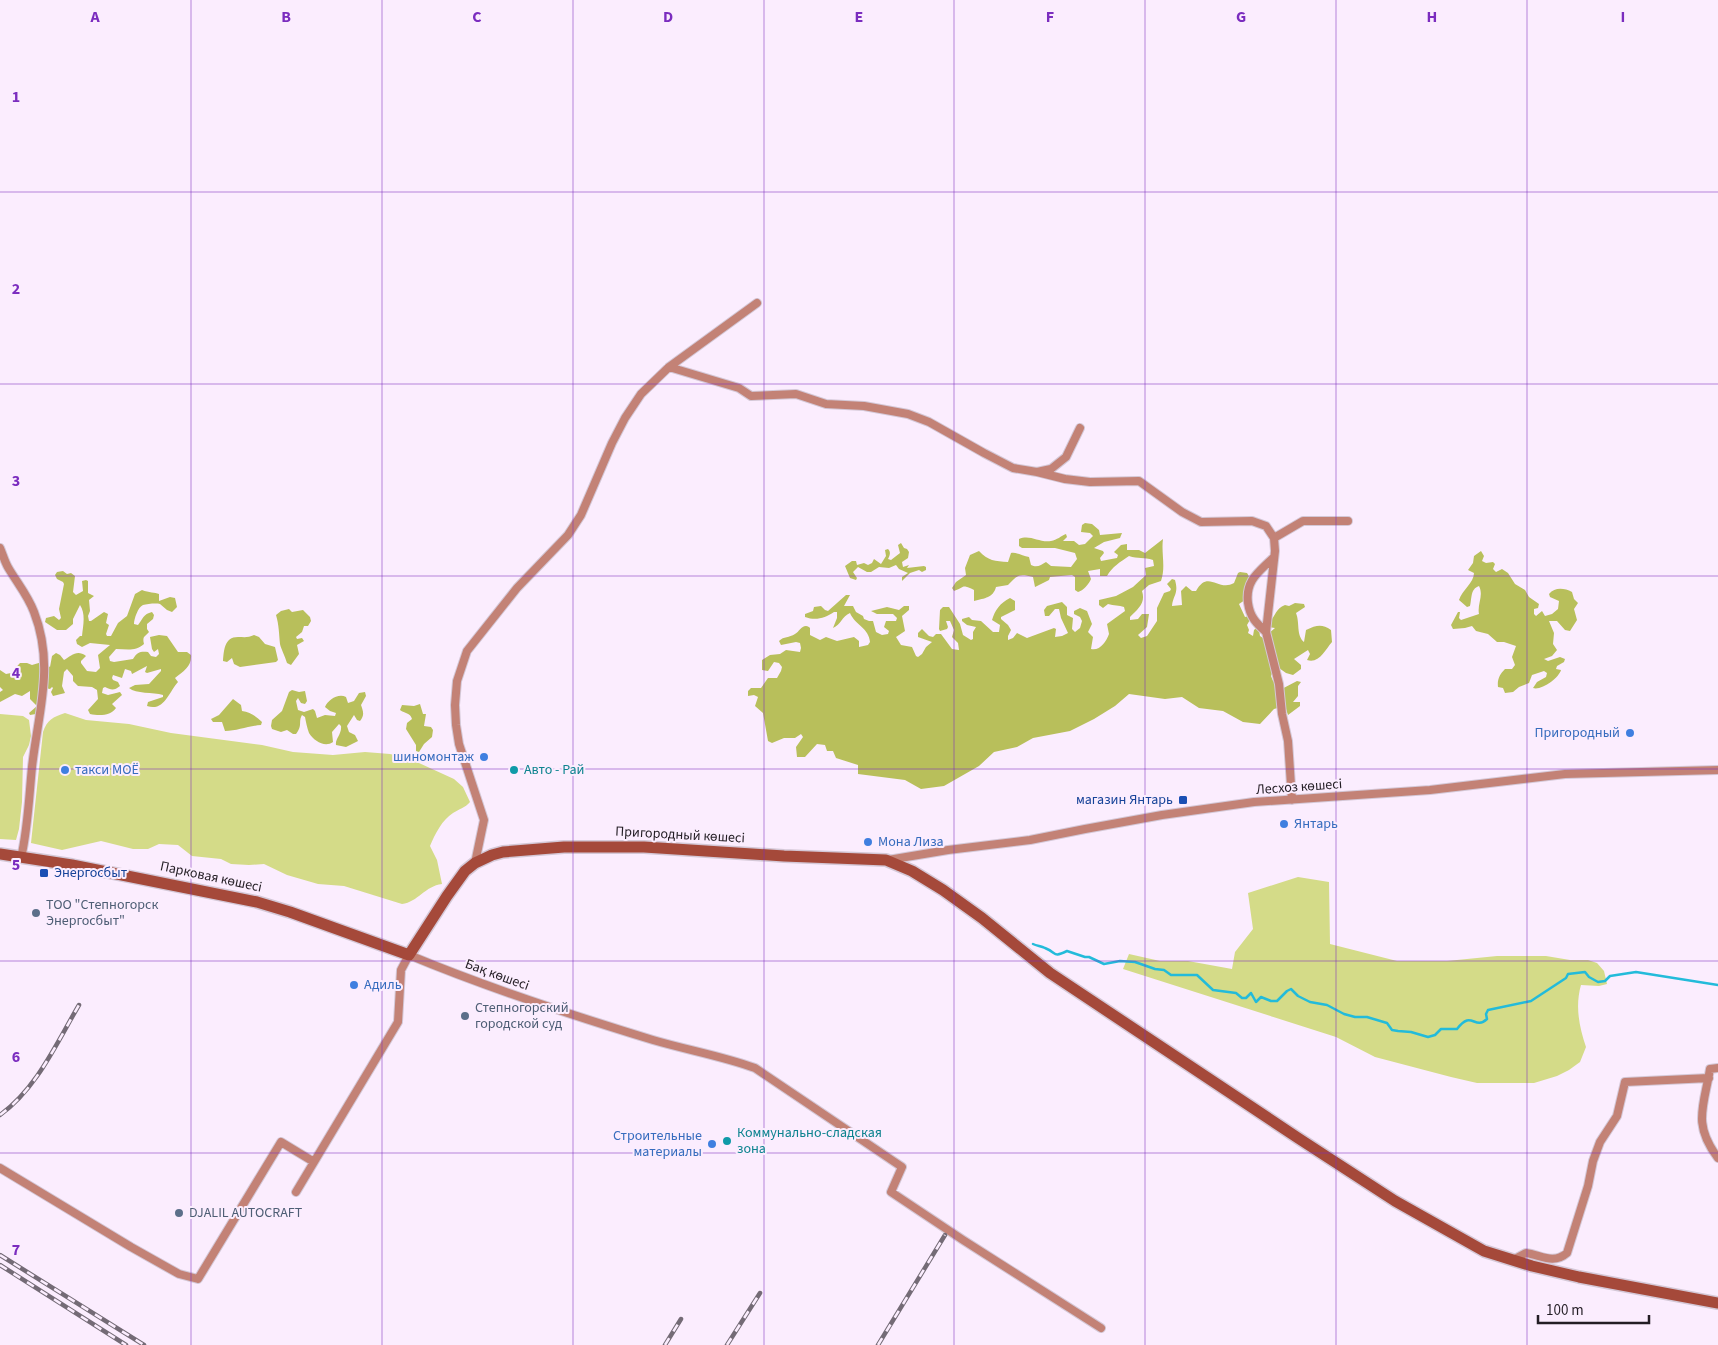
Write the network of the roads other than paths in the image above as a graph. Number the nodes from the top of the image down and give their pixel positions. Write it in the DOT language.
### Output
graph roads {
  1 [pos="757,304"];
  2 [pos="669,367"];
  3 [pos="1080,428"];
  4 [pos="1037,472"];
  5 [pos="1348,521"];
  6 [pos="1274,538"];
  7 [pos="0,548"];
  8 [pos="1274,557"];
  9 [pos="1266,632"];
  10 [pos="1718,770"];
  11 [pos="1292,800"];
  12 [pos="0,854"];
  13 [pos="21,858"];
  14 [pos="886,860"];
  15 [pos="475,863"];
  16 [pos="409,955"];
  17 [pos="1718,1068"];
  18 [pos="1709,1078"];
  19 [pos="1718,1158"];
  20 [pos="314,1162"];
  21 [pos="0,1168"];
  22 [pos="296,1192"];
  23 [pos="1513,1260"];
  24 [pos="1718,1303"];
  25 [pos="1101,1328"];
  1 -- 2 [label="street"];
  2 -- 4 [label="street"];
  2 -- 15 [label="street"];
  3 -- 4 [label="street"];
  4 -- 6 [label="street"];
  5 -- 6 [label="street"];
  6 -- 8 [label="street"];
  7 -- 13 [label="street"];
  8 -- 9 [label="street"];
  8 -- 9 [label="street"];
  9 -- 11 [label="street"];
  10 -- 11 [label="street, Лесхоз көшесі"];
  11 -- 14 [label="street, Лесхоз көшесі"];
  12 -- 13 [label="street, Парковая көшесі"];
  13 -- 16 [label="street, Парковая көшесі"];
  14 -- 15 [label="street, Пригородный көшесі"];
  14 -- 23 [label="street, Пригородный көшесі"];
  15 -- 16 [label="street"];
  16 -- 20 [label="street"];
  16 -- 25 [label="street, Бақ көшесі"];
  17 -- 18 [label="street"];
  18 -- 19 [label="street"];
  18 -- 23 [label="street"];
  20 -- 21 [label="street"];
  20 -- 22 [label="street"];
  23 -- 24 [label="street, Пригородный көшесі"];
}
